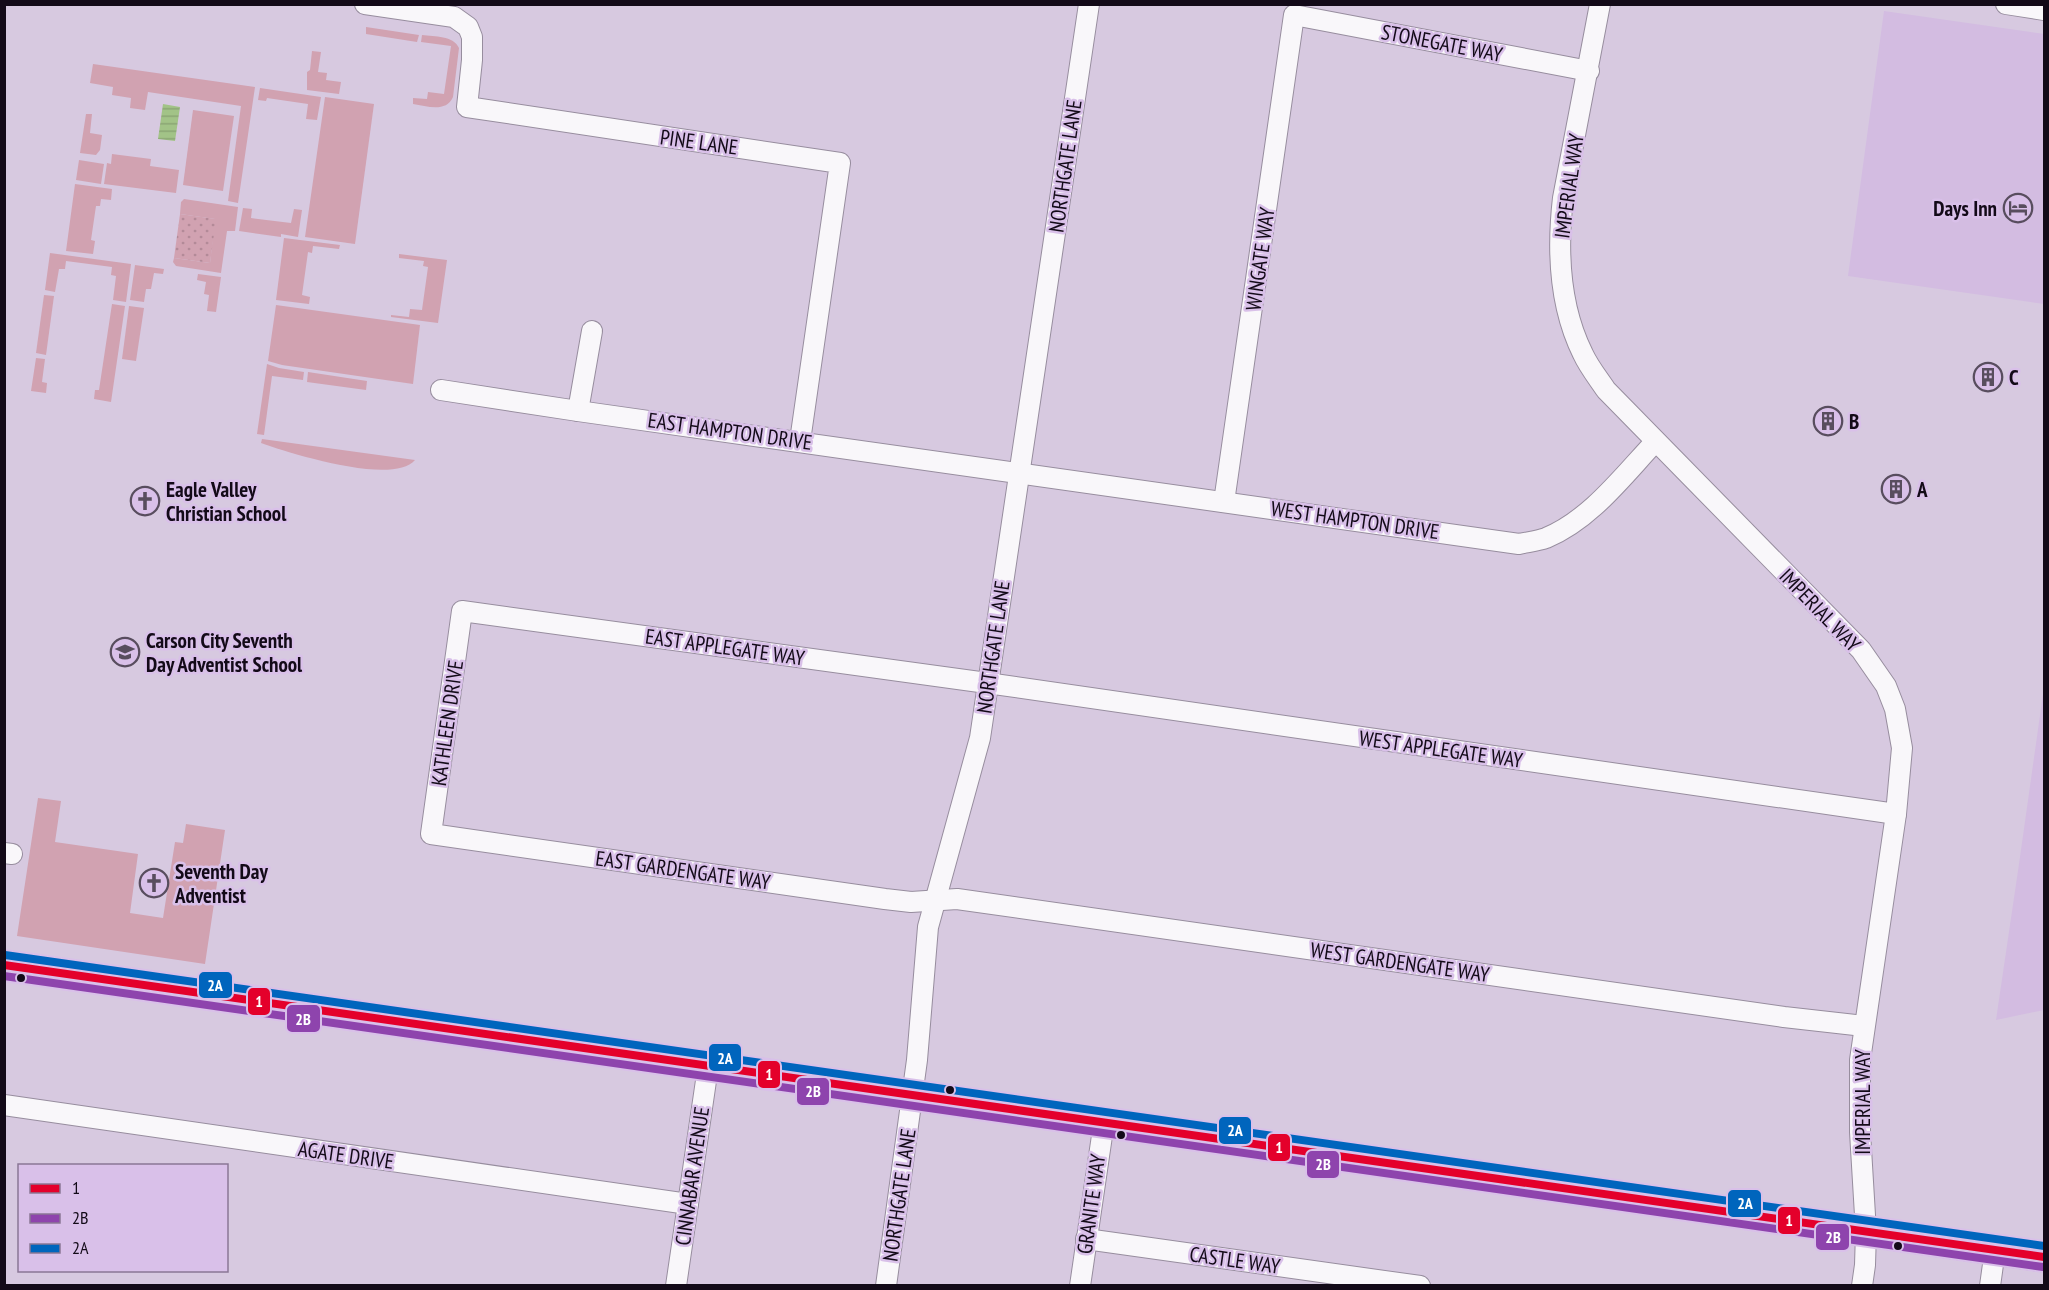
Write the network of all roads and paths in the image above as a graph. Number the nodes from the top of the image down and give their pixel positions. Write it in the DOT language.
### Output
graph roads {
  1 [pos="365,4"];
  2 [pos="1089,4"];
  3 [pos="1600,4"];
  4 [pos="2006,4"];
  5 [pos="2044,10"];
  6 [pos="1294,15"];
  7 [pos="1589,71"];
  8 [pos="592,331"];
  9 [pos="441,390"];
  10 [pos="578,411"];
  11 [pos="800,441"];
  12 [pos="1655,442"];
  13 [pos="1018,472"];
  14 [pos="1224,502"];
  15 [pos="462,611"];
  16 [pos="987,683"];
  17 [pos="1896,814"];
  18 [pos="431,834"];
  19 [pos="936,901"];
  20 [pos="4,965"];
  21 [pos="1864,1026"];
  22 [pos="708,1067"];
  23 [pos="913,1095"];
  24 [pos="4,1105"];
  25 [pos="1104,1122"];
  26 [pos="688,1204"];
  27 [pos="1866,1232"];
  28 [pos="1086,1239"];
  29 [pos="1995,1250"];
  30 [pos="2044,1257"];
  31 [pos="676,1286"];
  32 [pos="886,1286"];
  33 [pos="1080,1286"];
  34 [pos="1420,1286"];
  35 [pos="1862,1286"];
  36 [pos="1990,1286"];
  1 -- 11 [label="street, PINE LANE"];
  2 -- 13 [label="street, NORTHGATE LANE"];
  3 -- 7 [label="street, IMPERIAL WAY"];
  4 -- 5 [label="street"];
  6 -- 7 [label="street, STONEGATE WAY"];
  6 -- 14 [label="street, WINGATE WAY"];
  7 -- 12 [label="street, IMPERIAL WAY"];
  8 -- 10 [label="street"];
  9 -- 10 [label="street, EAST HAMPTON DRIVE"];
  10 -- 11 [label="street, EAST HAMPTON DRIVE"];
  11 -- 13 [label="street, EAST HAMPTON DRIVE"];
  12 -- 14 [label="street, WEST HAMPTON DRIVE"];
  12 -- 17 [label="street, IMPERIAL WAY"];
  13 -- 14 [label="street, WEST HAMPTON DRIVE"];
  13 -- 16 [label="street, NORTHGATE LANE"];
  15 -- 16 [label="street, EAST APPLEGATE WAY"];
  15 -- 18 [label="street, KATHLEEN DRIVE"];
  16 -- 17 [label="street, WEST APPLEGATE WAY"];
  16 -- 19 [label="street, NORTHGATE LANE"];
  17 -- 21 [label="street, IMPERIAL WAY"];
  18 -- 19 [label="street, EAST GARDENGATE WAY"];
  19 -- 21 [label="street, WEST GARDENGATE WAY"];
  19 -- 23 [label="street, NORTHGATE LANE"];
  20 -- 22 [label="main road"];
  21 -- 27 [label="street, IMPERIAL WAY"];
  22 -- 23 [label="main road"];
  22 -- 26 [label="street, CINNABAR AVENUE"];
  23 -- 25 [label="main road"];
  23 -- 32 [label="street, NORTHGATE LANE"];
  24 -- 26 [label="street, AGATE DRIVE"];
  25 -- 27 [label="main road"];
  25 -- 28 [label="street, GRANITE WAY"];
  26 -- 31 [label="street, CINNABAR AVENUE"];
  27 -- 29 [label="main road"];
  27 -- 35 [label="street, IMPERIAL WAY"];
  28 -- 33 [label="street, GRANITE WAY"];
  28 -- 34 [label="street, CASTLE WAY"];
  29 -- 30 [label="main road"];
  29 -- 36 [label="street"];
}
